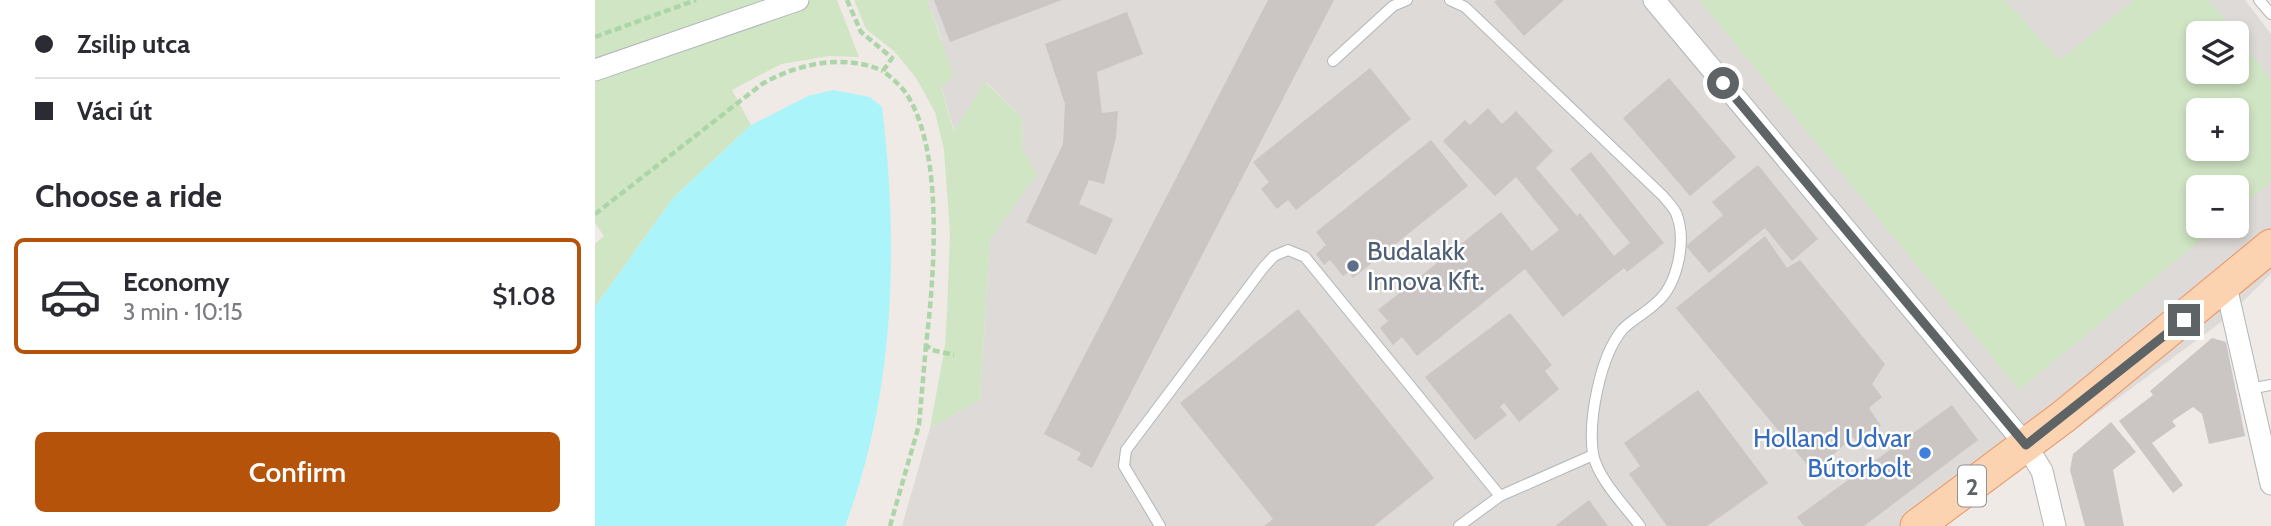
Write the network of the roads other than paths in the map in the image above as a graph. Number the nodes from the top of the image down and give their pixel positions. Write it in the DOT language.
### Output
graph roads {
  1 [pos="798,0"];
  2 [pos="1407,0"];
  3 [pos="1450,0"];
  4 [pos="1654,0"];
  5 [pos="2259,0"];
  6 [pos="2271,14"];
  7 [pos="1333,61"];
  8 [pos="595,70"];
  9 [pos="2271,246"];
  10 [pos="2226,286"];
  11 [pos="2271,384"];
  12 [pos="2249,389"];
  13 [pos="2266,437"];
  14 [pos="2026,445"];
  15 [pos="1593,455"];
  16 [pos="2271,484"];
  17 [pos="1500,496"];
  18 [pos="1160,526"];
  19 [pos="1459,526"];
  20 [pos="1640,526"];
  21 [pos="1917,526"];
  22 [pos="2055,526"];
  1 -- 8 [label="street"];
  2 -- 7 [label="lane"];
  3 -- 15 [label="lane"];
  4 -- 14 [label="street"];
  5 -- 6 [label="lane"];
  9 -- 10 [label="main road, 2"];
  10 -- 12 [label="street"];
  10 -- 14 [label="main road, 2"];
  11 -- 12 [label="lane"];
  12 -- 13 [label="street"];
  13 -- 16 [label="street"];
  14 -- 21 [label="main road, 2"];
  14 -- 22 [label="street"];
  15 -- 17 [label="lane"];
  15 -- 20 [label="lane"];
  17 -- 18 [label="lane"];
  17 -- 19 [label="lane"];
}
